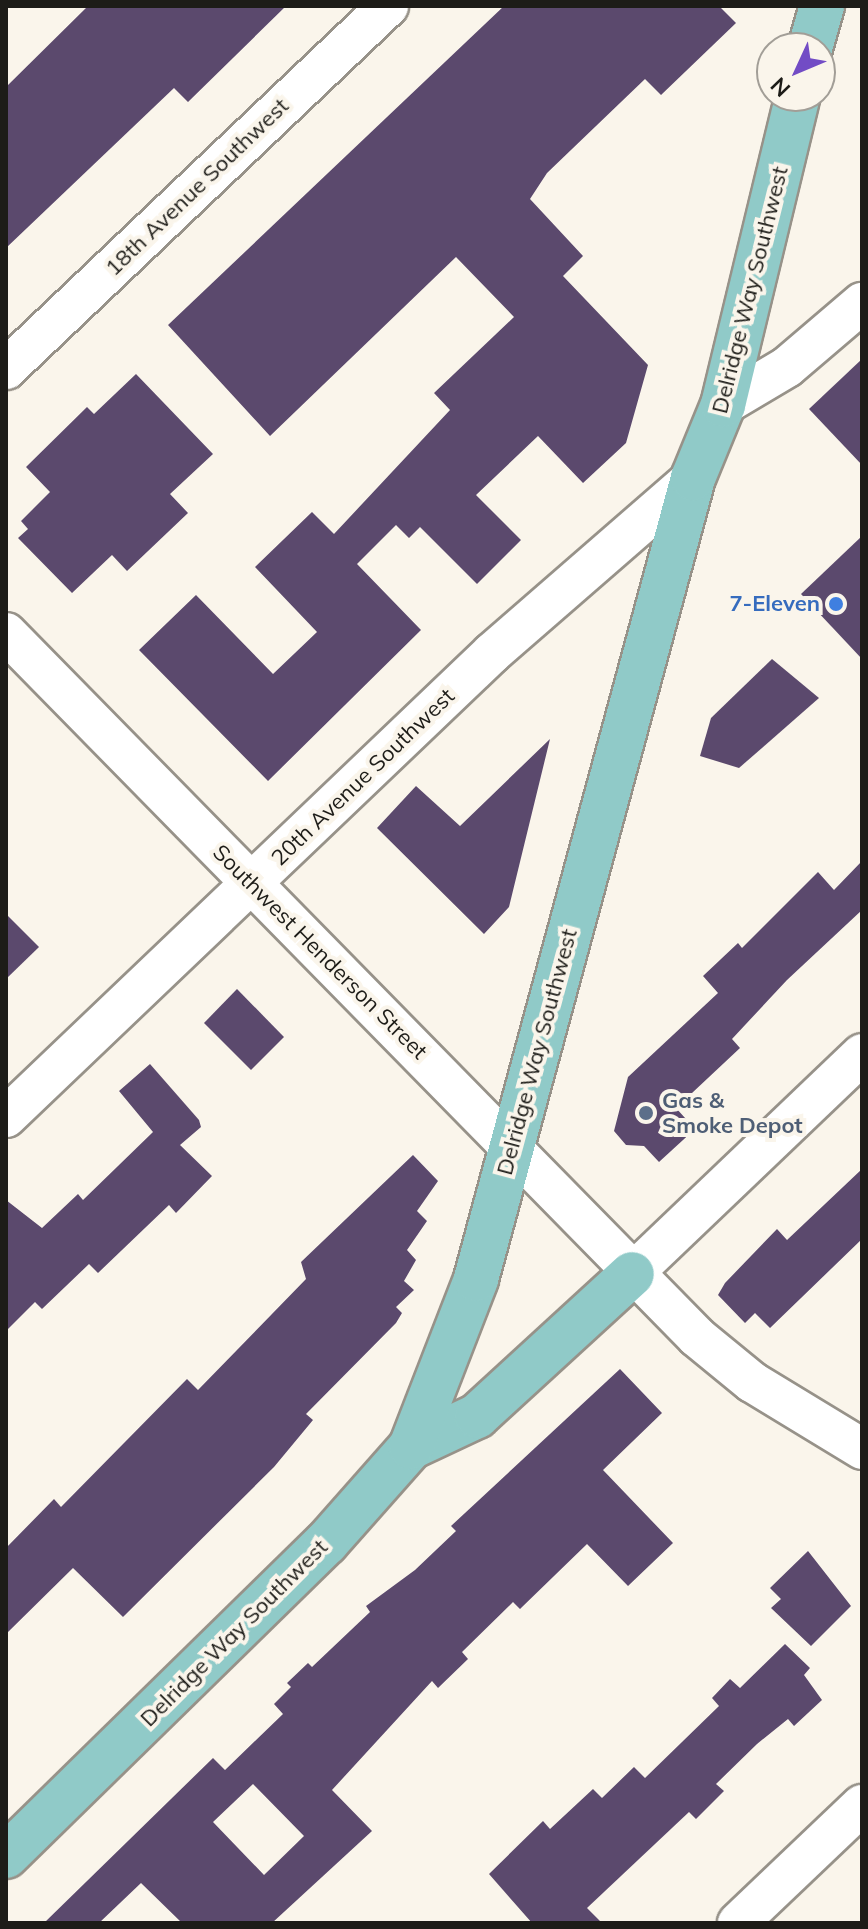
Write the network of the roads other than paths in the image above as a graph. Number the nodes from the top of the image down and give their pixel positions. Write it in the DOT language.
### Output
graph roads {
  1 [pos="388,6"];
  2 [pos="822,6"];
  3 [pos="815,32"];
  4 [pos="794,112"];
  5 [pos="862,303"];
  6 [pos="6,369"];
  7 [pos="723,405"];
  8 [pos="693,478"];
  9 [pos="6,633"];
  10 [pos="251,883"];
  11 [pos="862,1054"];
  12 [pos="6,1117"];
  13 [pos="512,1146"];
  14 [pos="632,1274"];
  15 [pos="411,1447"];
  16 [pos="862,1449"];
  17 [pos="862,1805"];
  18 [pos="6,1856"];
  19 [pos="738,1923"];
  1 -- 6 [label="street, 18th Avenue Southwest"];
  2 -- 3 [label="main road"];
  4 -- 7 [label="main road, Delridge Way Southwest"];
  5 -- 7 [label="street"];
  7 -- 8 [label="main road, Delridge Way Southwest"];
  8 -- 10 [label="street, 20th Avenue Southwest"];
  8 -- 13 [label="main road, Delridge Way Southwest"];
  9 -- 10 [label="street, Southwest Henderson Street"];
  10 -- 12 [label="street, 20th Avenue Southwest"];
  10 -- 13 [label="street, Southwest Henderson Street"];
  11 -- 14 [label="street"];
  13 -- 14 [label="street, Southwest Henderson Street"];
  13 -- 15 [label="main road, Delridge Way Southwest"];
  14 -- 15 [label="main road"];
  14 -- 16 [label="street, Southwest Henderson Street"];
  15 -- 18 [label="main road, Delridge Way Southwest"];
  17 -- 19 [label="street"];
}
